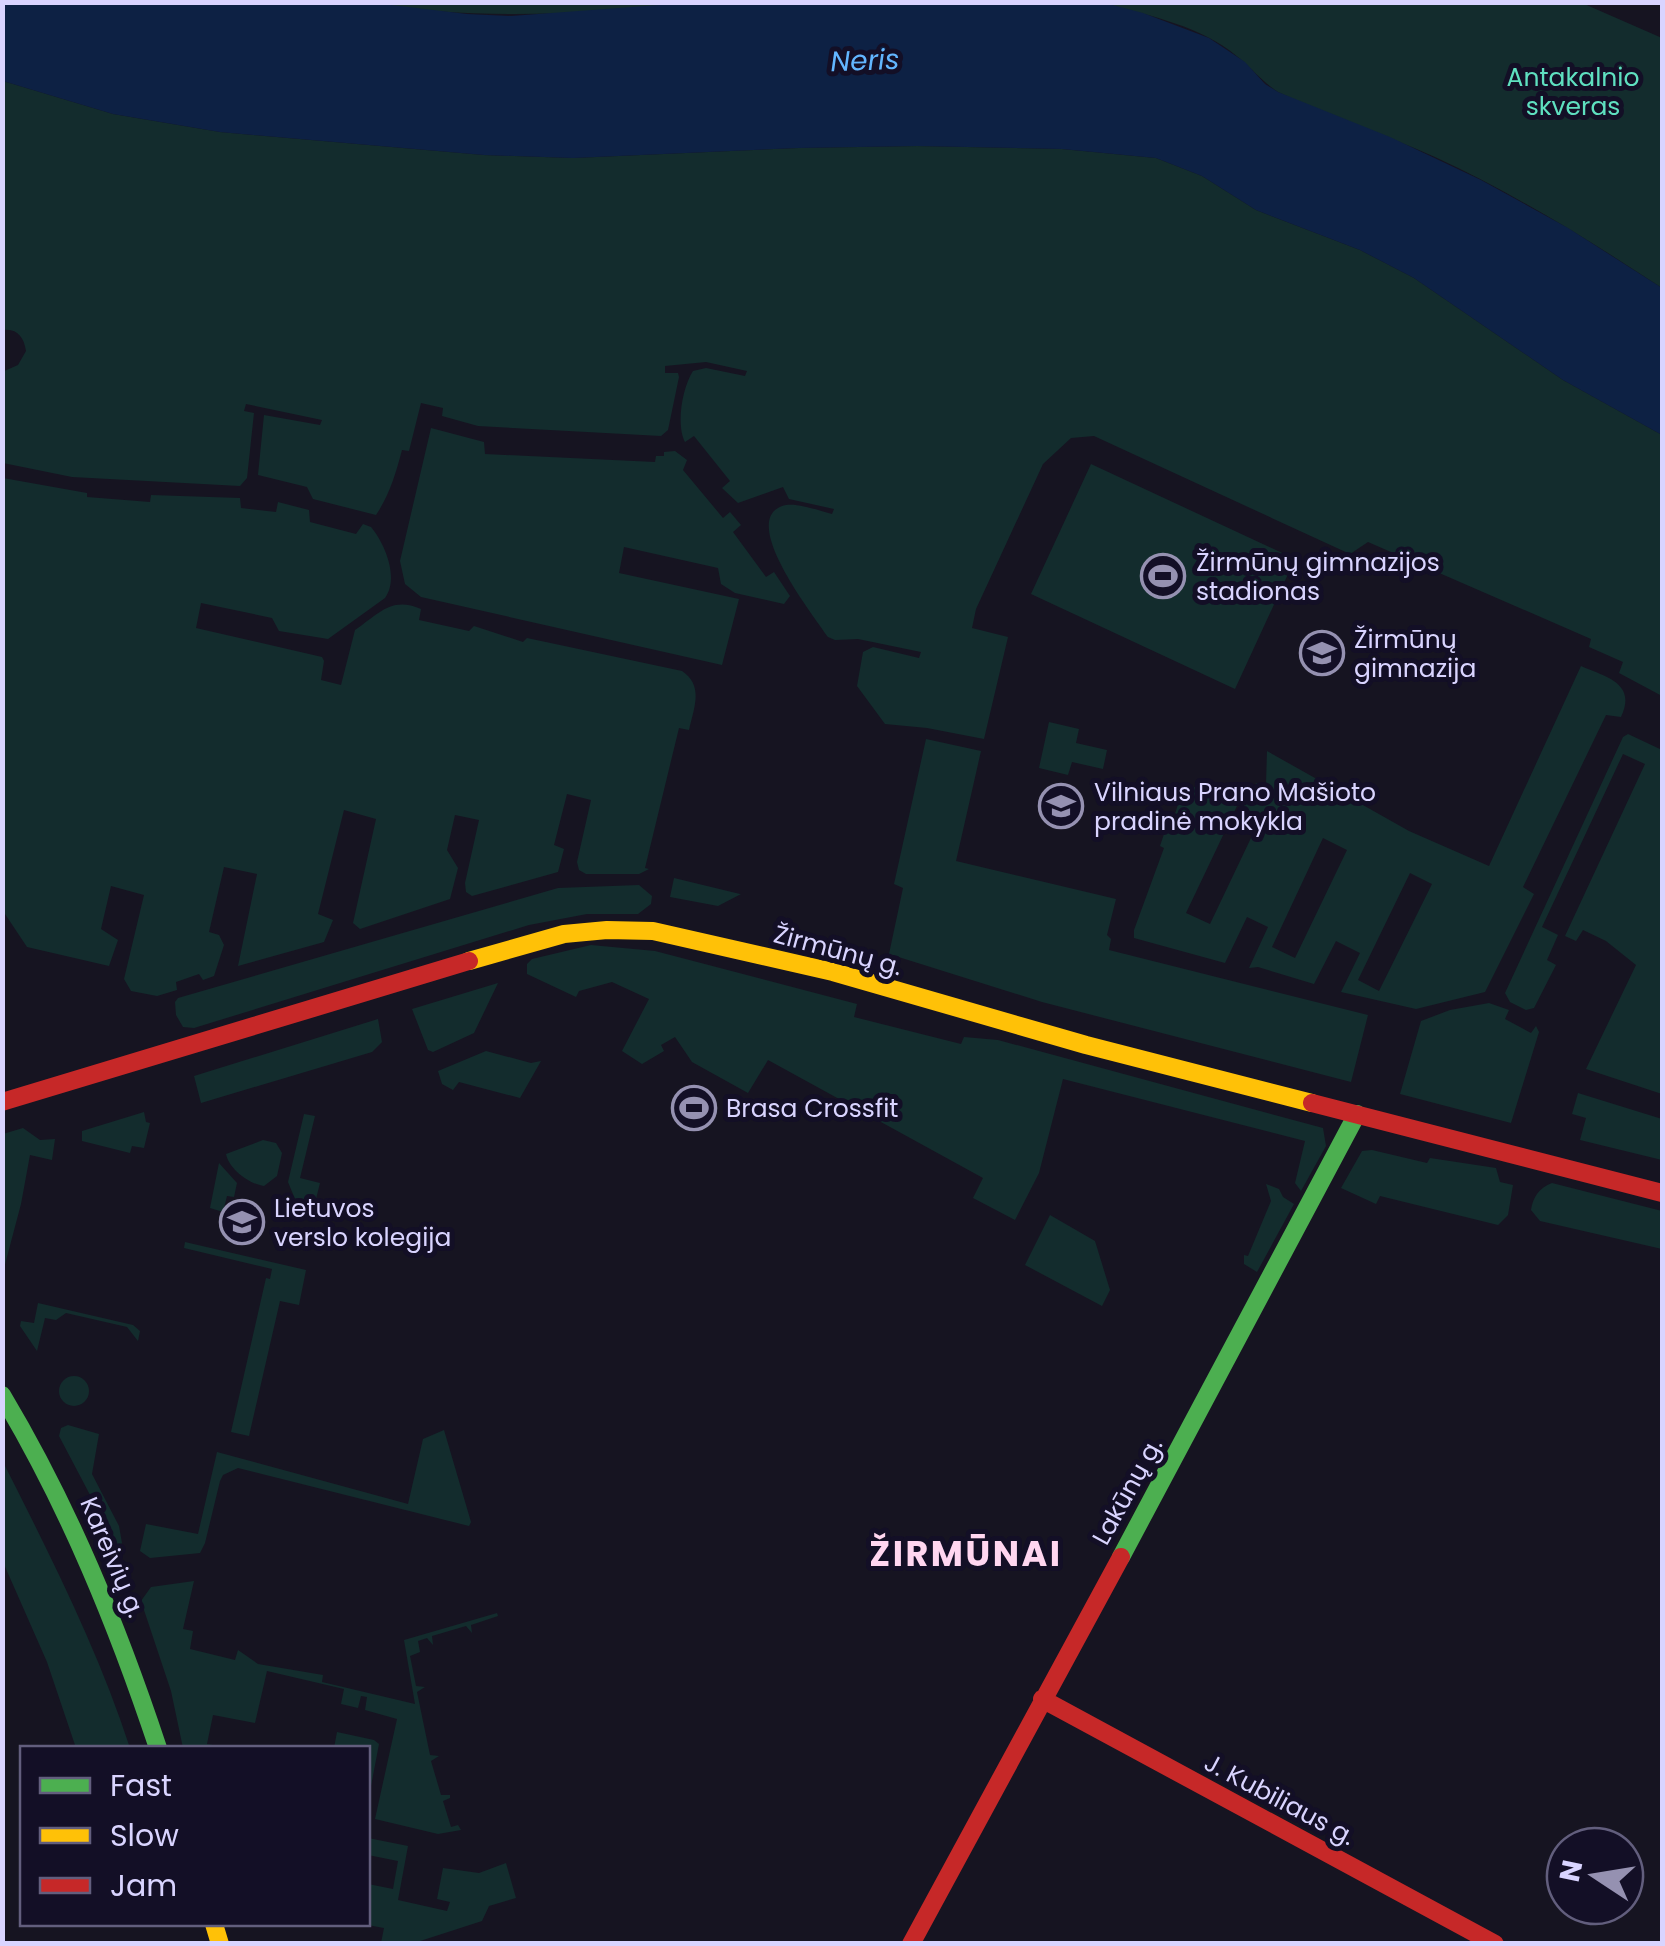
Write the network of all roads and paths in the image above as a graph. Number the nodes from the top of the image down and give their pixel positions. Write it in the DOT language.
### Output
graph roads {
  1 [pos="2,1102"];
  2 [pos="1357,1114"];
  3 [pos="1662,1194"];
  4 [pos="2,1395"];
  5 [pos="1042,1699"];
  6 [pos="157,1746"];
  7 [pos="911,1944"];
  8 [pos="1495,1944"];
  1 -- 2 [label="main road, Žirmūnų g."];
  2 -- 3 [label="main road, Žirmūnų g."];
  2 -- 5 [label="main road, Lakūnų g."];
  4 -- 6 [label="main road, Kareivių g."];
  5 -- 7 [label="main road, Lakūnų g."];
  5 -- 8 [label="main road, J. Kubiliaus g."];
}
